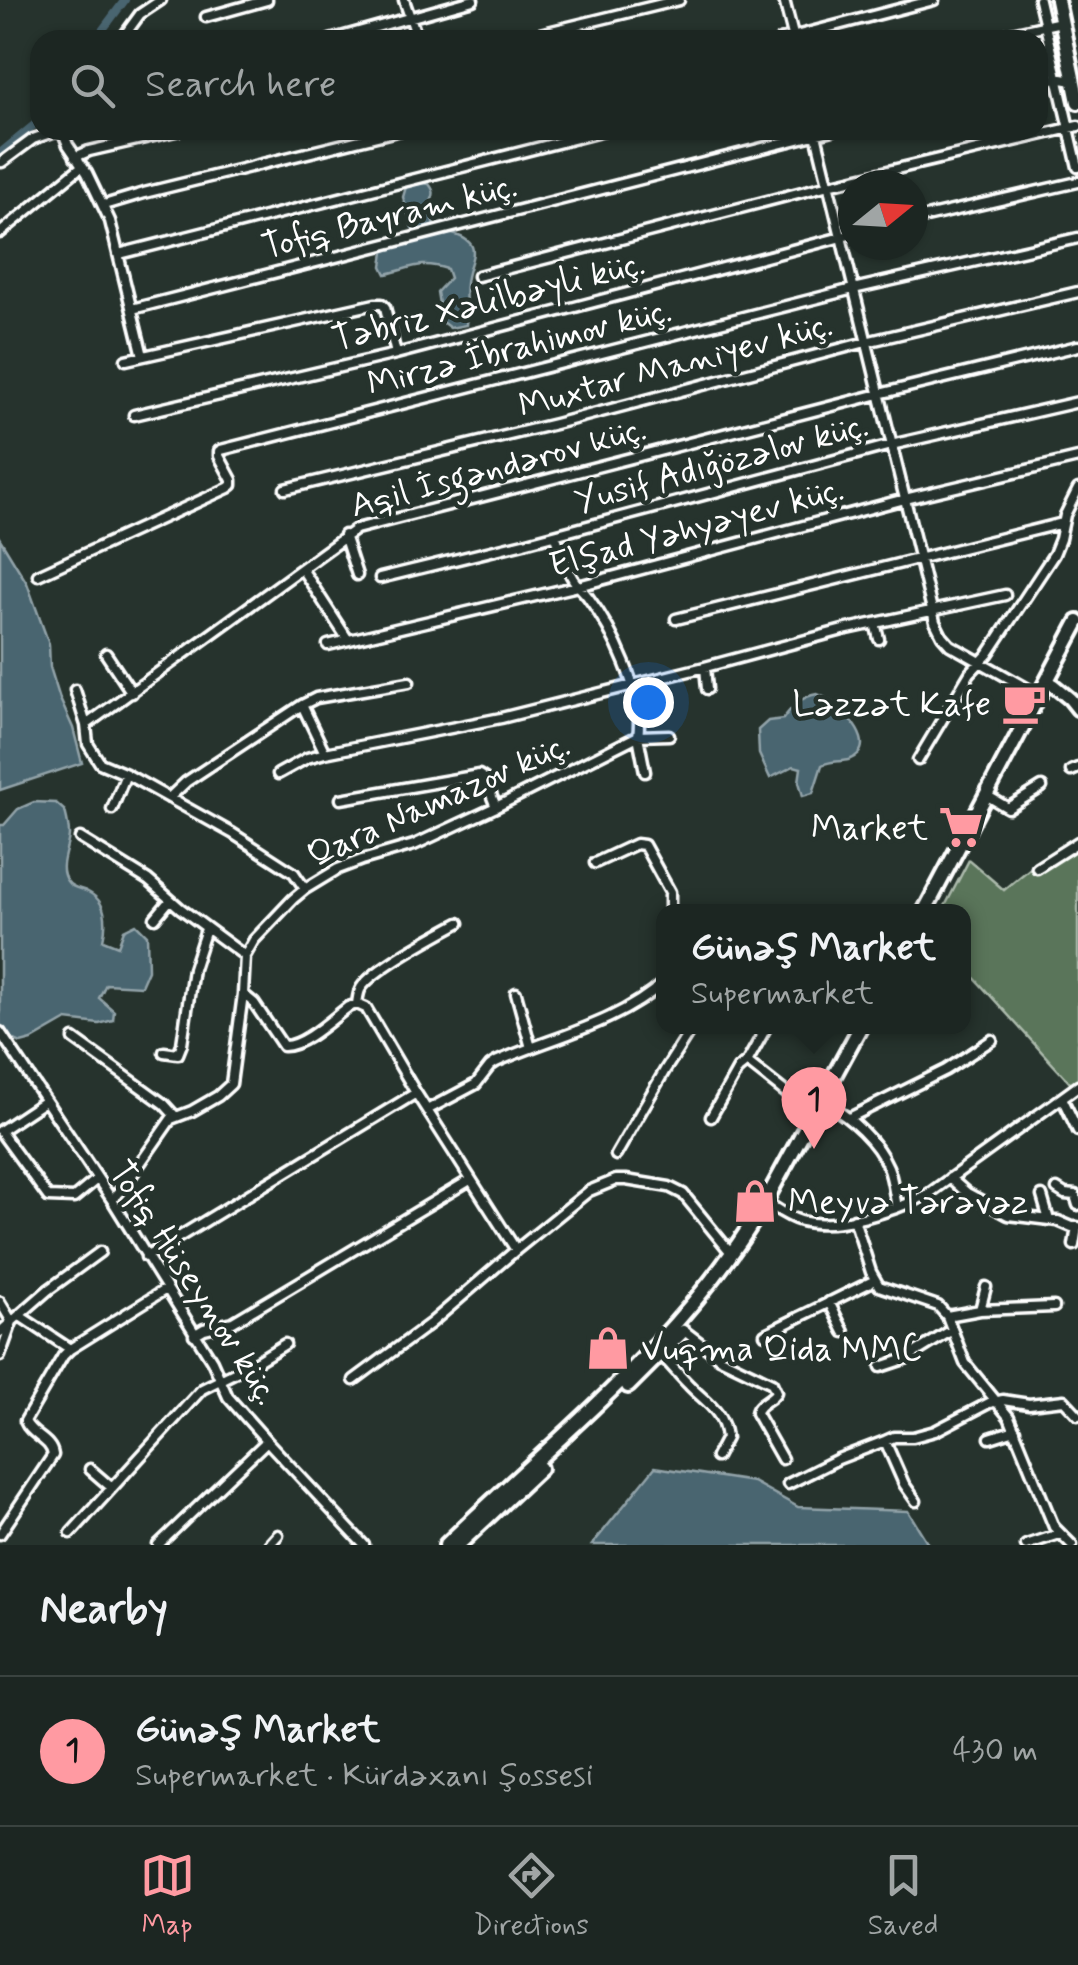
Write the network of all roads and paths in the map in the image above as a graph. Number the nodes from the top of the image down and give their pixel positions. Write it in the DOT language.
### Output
graph roads {
  1 [pos="161,0"];
  2 [pos="267,0"];
  3 [pos="404,0"];
  4 [pos="472,0"];
  5 [pos="679,0"];
  6 [pos="784,0"];
  7 [pos="934,0"];
  8 [pos="1039,0"];
  9 [pos="1060,0"];
  10 [pos="206,16"];
  11 [pos="409,16"];
  12 [pos="1061,22"];
  13 [pos="1045,25"];
  14 [pos="128,30"];
  15 [pos="363,30"];
  16 [pos="414,30"];
  17 [pos="555,30"];
  18 [pos="791,30"];
  19 [pos="823,30"];
  20 [pos="1023,30"];
  21 [pos="1046,30"];
  22 [pos="1048,39"];
  23 [pos="1076,74"];
  24 [pos="1056,78"];
  25 [pos="1048,80"];
  26 [pos="1078,102"];
  27 [pos="1074,127"];
  28 [pos="1048,133"];
  29 [pos="32,140"];
  30 [pos="66,140"];
  31 [pos="134,140"];
  32 [pos="360,140"];
  33 [pos="569,140"];
  34 [pos="785,140"];
  35 [pos="818,140"];
  36 [pos="1020,140"];
  37 [pos="75,157"];
  38 [pos="2,162"];
  39 [pos="82,166"];
  40 [pos="1078,167"];
  41 [pos="1078,182"];
  42 [pos="830,186"];
  43 [pos="104,205"];
  44 [pos="928,217"];
  45 [pos="838,222"];
  46 [pos="0,233"];
  47 [pos="838,237"];
  48 [pos="1078,238"];
  49 [pos="119,254"];
  50 [pos="847,260"];
  51 [pos="478,276"];
  52 [pos="854,289"];
  53 [pos="1078,292"];
  54 [pos="132,308"];
  55 [pos="866,342"];
  56 [pos="1078,346"];
  57 [pos="396,354"];
  58 [pos="143,356"];
  59 [pos="126,360"];
  60 [pos="879,394"];
  61 [pos="1078,402"];
  62 [pos="134,414"];
  63 [pos="891,446"];
  64 [pos="1078,458"];
  65 [pos="286,489"];
  66 [pos="1078,489"];
  67 [pos="905,500"];
  68 [pos="1063,523"];
  69 [pos="344,535"];
  70 [pos="555,535"];
  71 [pos="919,559"];
  72 [pos="302,569"];
  73 [pos="356,574"];
  74 [pos="38,575"];
  75 [pos="380,578"];
  76 [pos="578,586"];
  77 [pos="1004,594"];
  78 [pos="932,612"];
  79 [pos="676,619"];
  80 [pos="1078,622"];
  81 [pos="875,623"];
  82 [pos="1078,635"];
  83 [pos="879,639"];
  84 [pos="348,640"];
  85 [pos="328,644"];
  86 [pos="106,654"];
  87 [pos="980,663"];
  88 [pos="705,667"];
  89 [pos="410,682"];
  90 [pos="633,685"];
  91 [pos="1046,687"];
  92 [pos="708,689"];
  93 [pos="75,690"];
  94 [pos="132,693"];
  95 [pos="302,704"];
  96 [pos="1078,709"];
  97 [pos="86,724"];
  98 [pos="669,735"];
  99 [pos="638,736"];
  100 [pos="325,752"];
  101 [pos="918,760"];
  102 [pos="645,772"];
  103 [pos="126,774"];
  104 [pos="278,774"];
  105 [pos="1042,788"];
  106 [pos="169,798"];
  107 [pos="990,798"];
  108 [pos="342,799"];
  109 [pos="496,807"];
  110 [pos="112,808"];
  111 [pos="80,838"];
  112 [pos="1078,842"];
  113 [pos="595,863"];
  114 [pos="1036,868"];
  115 [pos="305,889"];
  116 [pos="170,900"];
  117 [pos="670,904"];
  118 [pos="932,904"];
  119 [pos="932,904"];
  120 [pos="155,918"];
  121 [pos="459,923"];
  122 [pos="206,929"];
  123 [pos="244,956"];
  124 [pos="656,988"];
  125 [pos="516,993"];
  126 [pos="243,994"];
  127 [pos="357,1004"];
  128 [pos="0,1032"];
  129 [pos="688,1034"];
  130 [pos="762,1034"];
  131 [pos="857,1034"];
  132 [pos="866,1034"];
  133 [pos="74,1040"];
  134 [pos="992,1040"];
  135 [pos="531,1048"];
  136 [pos="164,1052"];
  137 [pos="747,1062"];
  138 [pos="1078,1086"];
  139 [pos="416,1093"];
  140 [pos="1062,1098"];
  141 [pos="45,1101"];
  142 [pos="827,1104"];
  143 [pos="427,1110"];
  144 [pos="812,1114"];
  145 [pos="175,1116"];
  146 [pos="711,1116"];
  147 [pos="849,1118"];
  148 [pos="0,1131"];
  149 [pos="1078,1131"];
  150 [pos="616,1156"];
  151 [pos="97,1178"];
  152 [pos="950,1178"];
  153 [pos="470,1180"];
  154 [pos="1057,1188"];
  155 [pos="1076,1194"];
  156 [pos="1042,1196"];
  157 [pos="112,1200"];
  158 [pos="768,1204"];
  159 [pos="1078,1205"];
  160 [pos="897,1207"];
  161 [pos="854,1219"];
  162 [pos="1049,1220"];
  163 [pos="1077,1227"];
  164 [pos="1074,1245"];
  165 [pos="516,1250"];
  166 [pos="100,1252"];
  167 [pos="732,1254"];
  168 [pos="146,1256"];
  169 [pos="875,1280"];
  170 [pos="986,1287"];
  171 [pos="166,1289"];
  172 [pos="0,1302"];
  173 [pos="829,1302"];
  174 [pos="1054,1308"];
  175 [pos="980,1310"];
  176 [pos="946,1316"];
  177 [pos="16,1319"];
  178 [pos="683,1330"];
  179 [pos="952,1330"];
  180 [pos="0,1332"];
  181 [pos="844,1332"];
  182 [pos="765,1334"];
  183 [pos="194,1335"];
  184 [pos="285,1344"];
  185 [pos="70,1349"];
  186 [pos="660,1354"];
  187 [pos="0,1356"];
  188 [pos="880,1367"];
  189 [pos="221,1379"];
  190 [pos="354,1380"];
  191 [pos="997,1401"];
  192 [pos="1078,1415"];
  193 [pos="1016,1430"];
  194 [pos="990,1438"];
  195 [pos="885,1440"];
  196 [pos="267,1441"];
  197 [pos="716,1457"];
  198 [pos="782,1459"];
  199 [pos="90,1468"];
  200 [pos="788,1484"];
  201 [pos="112,1488"];
  202 [pos="916,1502"];
  203 [pos="71,1533"];
  204 [pos="0,1534"];
  205 [pos="1059,1534"];
  206 [pos="278,1535"];
  207 [pos="158,1545"];
  208 [pos="269,1545"];
  209 [pos="364,1545"];
  210 [pos="446,1545"];
  211 [pos="458,1545"];
  212 [pos="1026,1545"];
  213 [pos="1072,1545"];
  1 -- 14 [label="street"];
  2 -- 10 [label="street"];
  3 -- 11 [label="street"];
  4 -- 11 [label="street"];
  5 -- 17 [label="street"];
  6 -- 18 [label="street"];
  7 -- 19 [label="street"];
  8 -- 13 [label="street"];
  9 -- 12 [label="main road"];
  9 -- 23 [label="main road"];
  11 -- 15 [label="street"];
  11 -- 16 [label="street"];
  12 -- 13 [label="street"];
  12 -- 23 [label="main road"];
  13 -- 20 [label="street"];
  13 -- 21 [label="street"];
  22 -- 24 [label="street"];
  23 -- 24 [label="street"];
  23 -- 26 [label="main road"];
  24 -- 25 [label="street"];
  24 -- 27 [label="street"];
  27 -- 28 [label="street"];
  27 -- 40 [label="street"];
  29 -- 38 [label="street"];
  30 -- 37 [label="street"];
  31 -- 37 [label="street"];
  32 -- 43 [label="street"];
  33 -- 49 [label="street"];
  34 -- 54 [label="street, Tofiq Bayram küç."];
  35 -- 42 [label="street"];
  36 -- 42 [label="street"];
  37 -- 39 [label="street"];
  39 -- 43 [label="street"];
  39 -- 46 [label="street"];
  41 -- 44 [label="street"];
  42 -- 45 [label="street"];
  42 -- 51 [label="street"];
  43 -- 49 [label="street"];
  47 -- 57 [label="street, Təbriz Xəlilbəyli küç."];
  48 -- 52 [label="street, Mirzə İbrahimov küç."];
  49 -- 54 [label="street"];
  50 -- 52 [label="street"];
  52 -- 55 [label="street"];
  52 -- 74 [label="street, Mirzə İbrahimov küç."];
  53 -- 55 [label="street, Muxtar Maniyev küç."];
  54 -- 58 [label="street"];
  55 -- 60 [label="street"];
  55 -- 65 [label="street, Muxtar Maniyev küç."];
  56 -- 60 [label="street, Aqil İsgəndərov küç."];
  57 -- 58 [label="street"];
  57 -- 62 [label="street, Təbriz Xəlilbəyli küç."];
  58 -- 59 [label="street"];
  60 -- 63 [label="street"];
  60 -- 69 [label="street, Aqil İsgəndərov küç."];
  61 -- 63 [label="street, Yusif Adığözəlov küç."];
  63 -- 67 [label="street"];
  63 -- 70 [label="street, Yusif Adığözəlov küç."];
  64 -- 67 [label="street, Elşad Yəhyəyev küç."];
  66 -- 68 [label="street"];
  67 -- 71 [label="street"];
  67 -- 76 [label="street, Elşad Yəhyəyev küç."];
  68 -- 71 [label="street"];
  68 -- 87 [label="street"];
  69 -- 72 [label="street, Aqil İsgəndərov küç."];
  69 -- 73 [label="street"];
  70 -- 75 [label="street, Yusif Adığözəlov küç."];
  70 -- 76 [label="street"];
  71 -- 78 [label="street"];
  71 -- 79 [label="street"];
  72 -- 84 [label="street"];
  72 -- 94 [label="street, Aqil İsgəndərov küç."];
  76 -- 84 [label="street, Elşad Yəhyəyev küç."];
  76 -- 90 [label="street"];
  77 -- 78 [label="street"];
  78 -- 81 [label="street"];
  78 -- 87 [label="street"];
  80 -- 91 [label="main road"];
  81 -- 83 [label="street"];
  81 -- 88 [label="street"];
  82 -- 91 [label="main road"];
  84 -- 85 [label="street, Elşad Yəhyəyev küç."];
  86 -- 94 [label="street"];
  87 -- 91 [label="street"];
  87 -- 101 [label="street"];
  88 -- 90 [label="street"];
  88 -- 92 [label="street"];
  89 -- 95 [label="street"];
  90 -- 99 [label="street"];
  90 -- 100 [label="street"];
  91 -- 96 [label="street"];
  91 -- 107 [label="main road"];
  91 -- 118 [label="main road"];
  93 -- 97 [label="street"];
  94 -- 97 [label="street, Aqil İsgəndərov küç."];
  95 -- 100 [label="street"];
  95 -- 106 [label="street"];
  97 -- 103 [label="street"];
  98 -- 99 [label="street"];
  99 -- 102 [label="street"];
  99 -- 109 [label="street, Qara Namazov küç."];
  100 -- 104 [label="street"];
  103 -- 106 [label="street"];
  103 -- 110 [label="street"];
  105 -- 107 [label="street"];
  106 -- 115 [label="street"];
  107 -- 119 [label="main road"];
  108 -- 109 [label="street"];
  109 -- 115 [label="street, Qara Namazov küç."];
  111 -- 116 [label="street"];
  112 -- 114 [label="street"];
  113 -- 117 [label="street"];
  115 -- 123 [label="street, Qara Namazov küç."];
  116 -- 120 [label="street"];
  116 -- 122 [label="street"];
  121 -- 127 [label="street"];
  122 -- 123 [label="street"];
  122 -- 136 [label="street"];
  123 -- 126 [label="street"];
  124 -- 135 [label="street"];
  125 -- 135 [label="street"];
  126 -- 127 [label="street"];
  126 -- 145 [label="street"];
  127 -- 139 [label="street"];
  128 -- 141 [label="street, Tofiq Hüseynov küç."];
  129 -- 150 [label="street"];
  130 -- 137 [label="street"];
  131 -- 144 [label="main road"];
  132 -- 142 [label="main road"];
  133 -- 145 [label="street"];
  134 -- 147 [label="street"];
  135 -- 143 [label="street"];
  137 -- 144 [label="street"];
  137 -- 146 [label="street"];
  138 -- 140 [label="street"];
  139 -- 143 [label="street"];
  139 -- 168 [label="street"];
  140 -- 149 [label="street"];
  140 -- 152 [label="street"];
  141 -- 148 [label="street"];
  141 -- 151 [label="street, Tofiq Hüseynov küç."];
  142 -- 147 [label="street"];
  142 -- 158 [label="main road"];
  143 -- 153 [label="street"];
  144 -- 158 [label="main road"];
  145 -- 157 [label="street"];
  147 -- 160 [label="street"];
  148 -- 151 [label="street"];
  151 -- 157 [label="street, Tofiq Hüseynov küç."];
  152 -- 160 [label="street"];
  152 -- 162 [label="street"];
  153 -- 165 [label="street"];
  153 -- 183 [label="street"];
  154 -- 155 [label="street"];
  155 -- 159 [label="street"];
  156 -- 162 [label="street"];
  157 -- 168 [label="street, Tofiq Hüseynov küç."];
  158 -- 161 [label="street"];
  158 -- 167 [label="main road"];
  158 -- 178 [label="main road"];
  160 -- 161 [label="street"];
  161 -- 169 [label="street"];
  162 -- 163 [label="street"];
  163 -- 164 [label="street"];
  165 -- 167 [label="street"];
  165 -- 190 [label="street"];
  166 -- 177 [label="street"];
  167 -- 210 [label="main road"];
  168 -- 171 [label="street, Tofiq Hüseynov küç."];
  169 -- 173 [label="street"];
  169 -- 176 [label="street"];
  170 -- 175 [label="street"];
  171 -- 183 [label="street, Tofiq Hüseynov küç."];
  171 -- 185 [label="street"];
  172 -- 177 [label="street"];
  173 -- 181 [label="street"];
  173 -- 182 [label="street"];
  174 -- 175 [label="street"];
  175 -- 176 [label="street"];
  176 -- 179 [label="street"];
  177 -- 180 [label="street"];
  177 -- 185 [label="street"];
  177 -- 187 [label="street"];
  178 -- 186 [label="main road"];
  178 -- 198 [label="street"];
  179 -- 188 [label="street"];
  179 -- 191 [label="street"];
  183 -- 189 [label="street, Tofiq Hüseynov küç."];
  184 -- 189 [label="street"];
  185 -- 204 [label="street"];
  186 -- 197 [label="street"];
  186 -- 211 [label="main road"];
  189 -- 196 [label="street, Tofiq Hüseynov küç."];
  189 -- 201 [label="street"];
  191 -- 192 [label="street"];
  191 -- 193 [label="street"];
  191 -- 195 [label="street"];
  193 -- 194 [label="street"];
  193 -- 205 [label="street"];
  195 -- 200 [label="street"];
  195 -- 202 [label="street"];
  196 -- 207 [label="street"];
  196 -- 209 [label="street, Tofiq Hüseynov küç."];
  199 -- 201 [label="street"];
  201 -- 203 [label="street"];
  205 -- 212 [label="street"];
  205 -- 213 [label="street"];
  206 -- 208 [label="street"];
}
